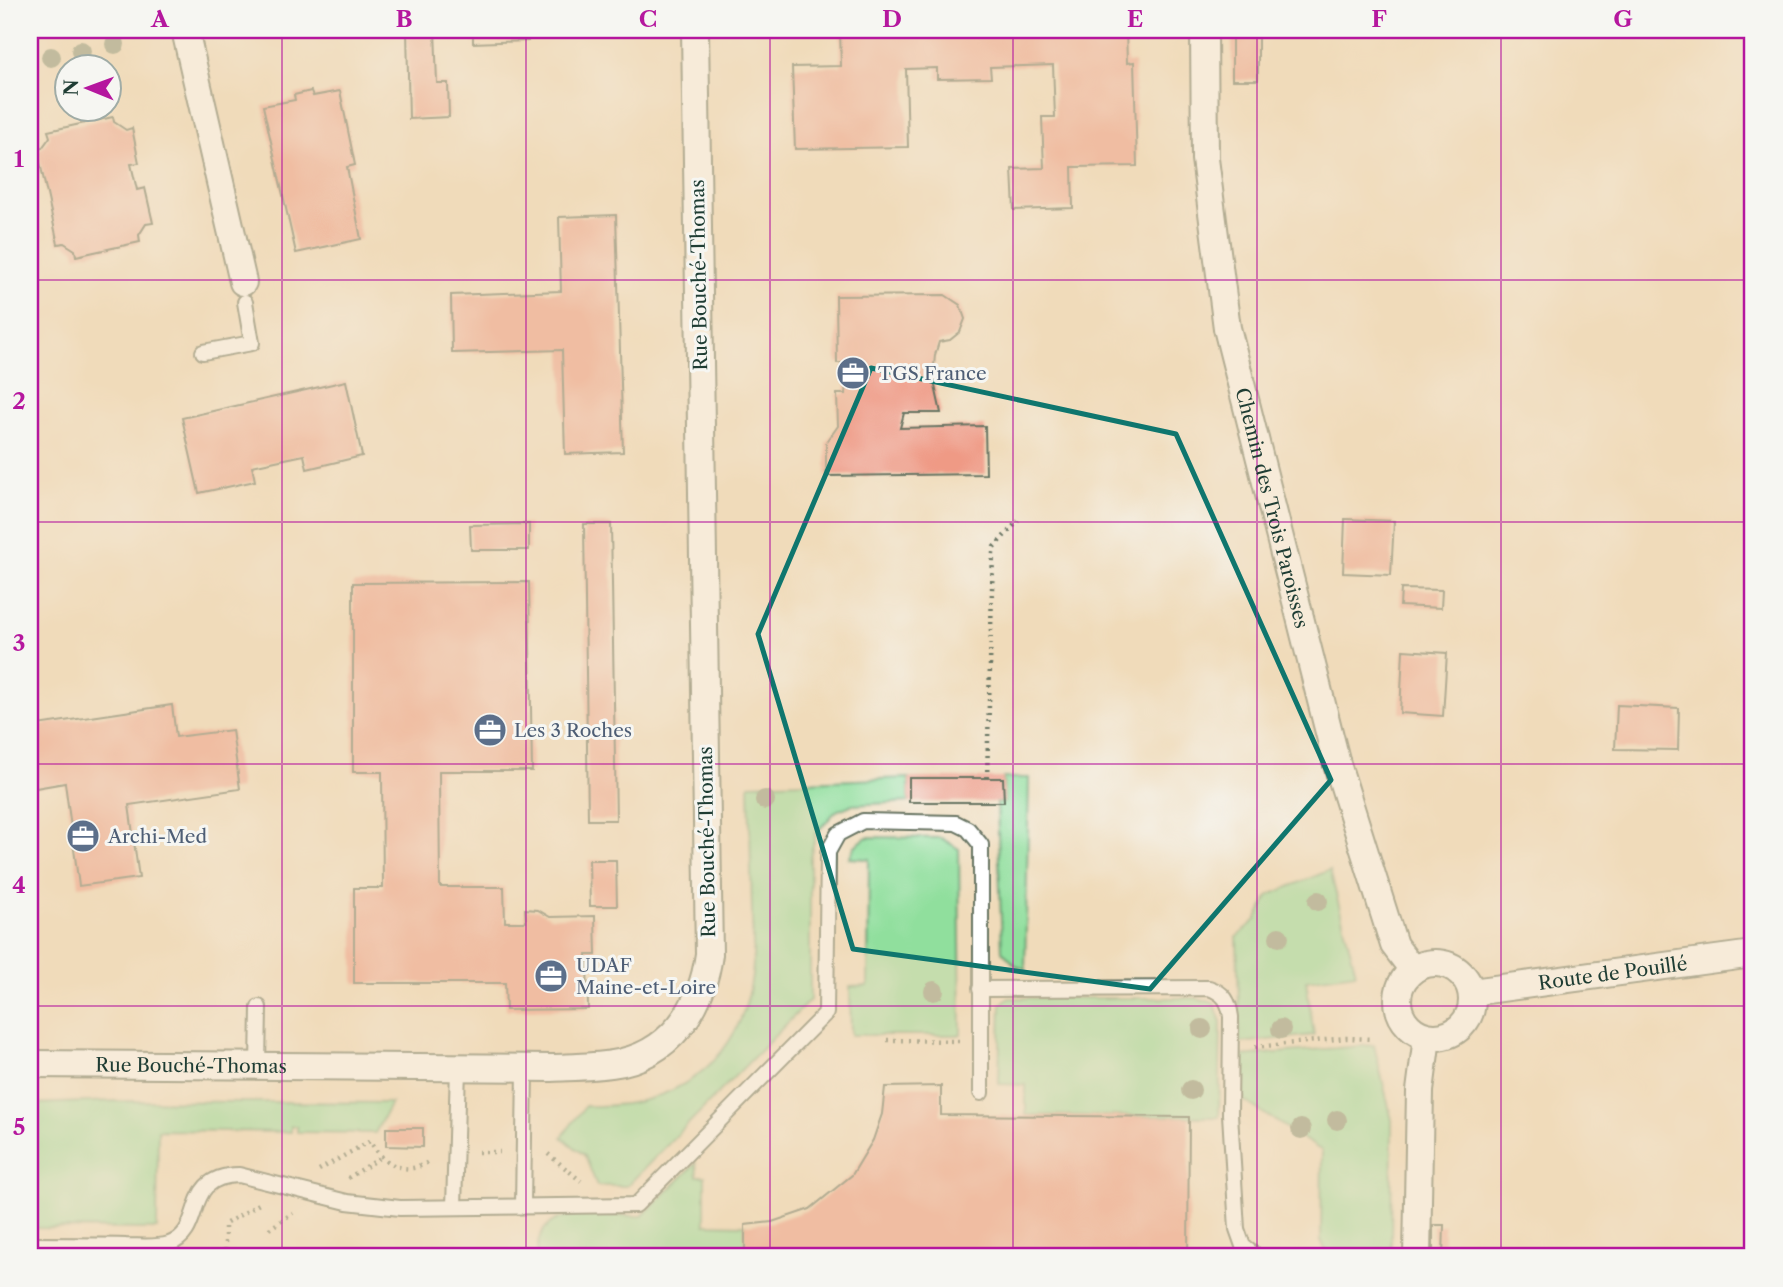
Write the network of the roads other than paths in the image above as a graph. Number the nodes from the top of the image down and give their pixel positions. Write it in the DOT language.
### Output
graph roads {
  1 [pos="185,30"];
  2 [pos="695,30"];
  3 [pos="1204,30"];
  4 [pos="244,292"];
  5 [pos="203,352"];
  6 [pos="1753,954"];
  7 [pos="1413,970"];
  8 [pos="980,989"];
  9 [pos="1472,992"];
  10 [pos="258,1007"];
  11 [pos="1427,1037"];
  12 [pos="30,1064"];
  13 [pos="258,1066"];
  14 [pos="458,1068"];
  15 [pos="525,1068"];
  16 [pos="981,1093"];
  17 [pos="523,1206"];
  18 [pos="454,1207"];
  19 [pos="30,1245"];
  20 [pos="1257,1257"];
  21 [pos="1417,1257"];
  1 -- 4 [label="street"];
  2 -- 15 [label="street, Rue Bouché-Thomas"];
  3 -- 7 [label="street, Chemin des Trois Paroisses"];
  4 -- 5 [label="lane"];
  6 -- 9 [label="street, Route de Pouillé"];
  7 -- 9 [label="street"];
  7 -- 11 [label="street"];
  8 -- 16 [label="lane"];
  8 -- 17 [label="lane"];
  8 -- 20 [label="lane"];
  9 -- 11 [label="street"];
  10 -- 13 [label="lane"];
  11 -- 21 [label="street"];
  12 -- 13 [label="street, Rue Bouché-Thomas"];
  13 -- 14 [label="street, Rue Bouché-Thomas"];
  14 -- 15 [label="street, Rue Bouché-Thomas"];
  14 -- 18 [label="lane"];
  15 -- 17 [label="lane"];
  17 -- 18 [label="lane"];
  18 -- 19 [label="lane"];
}
